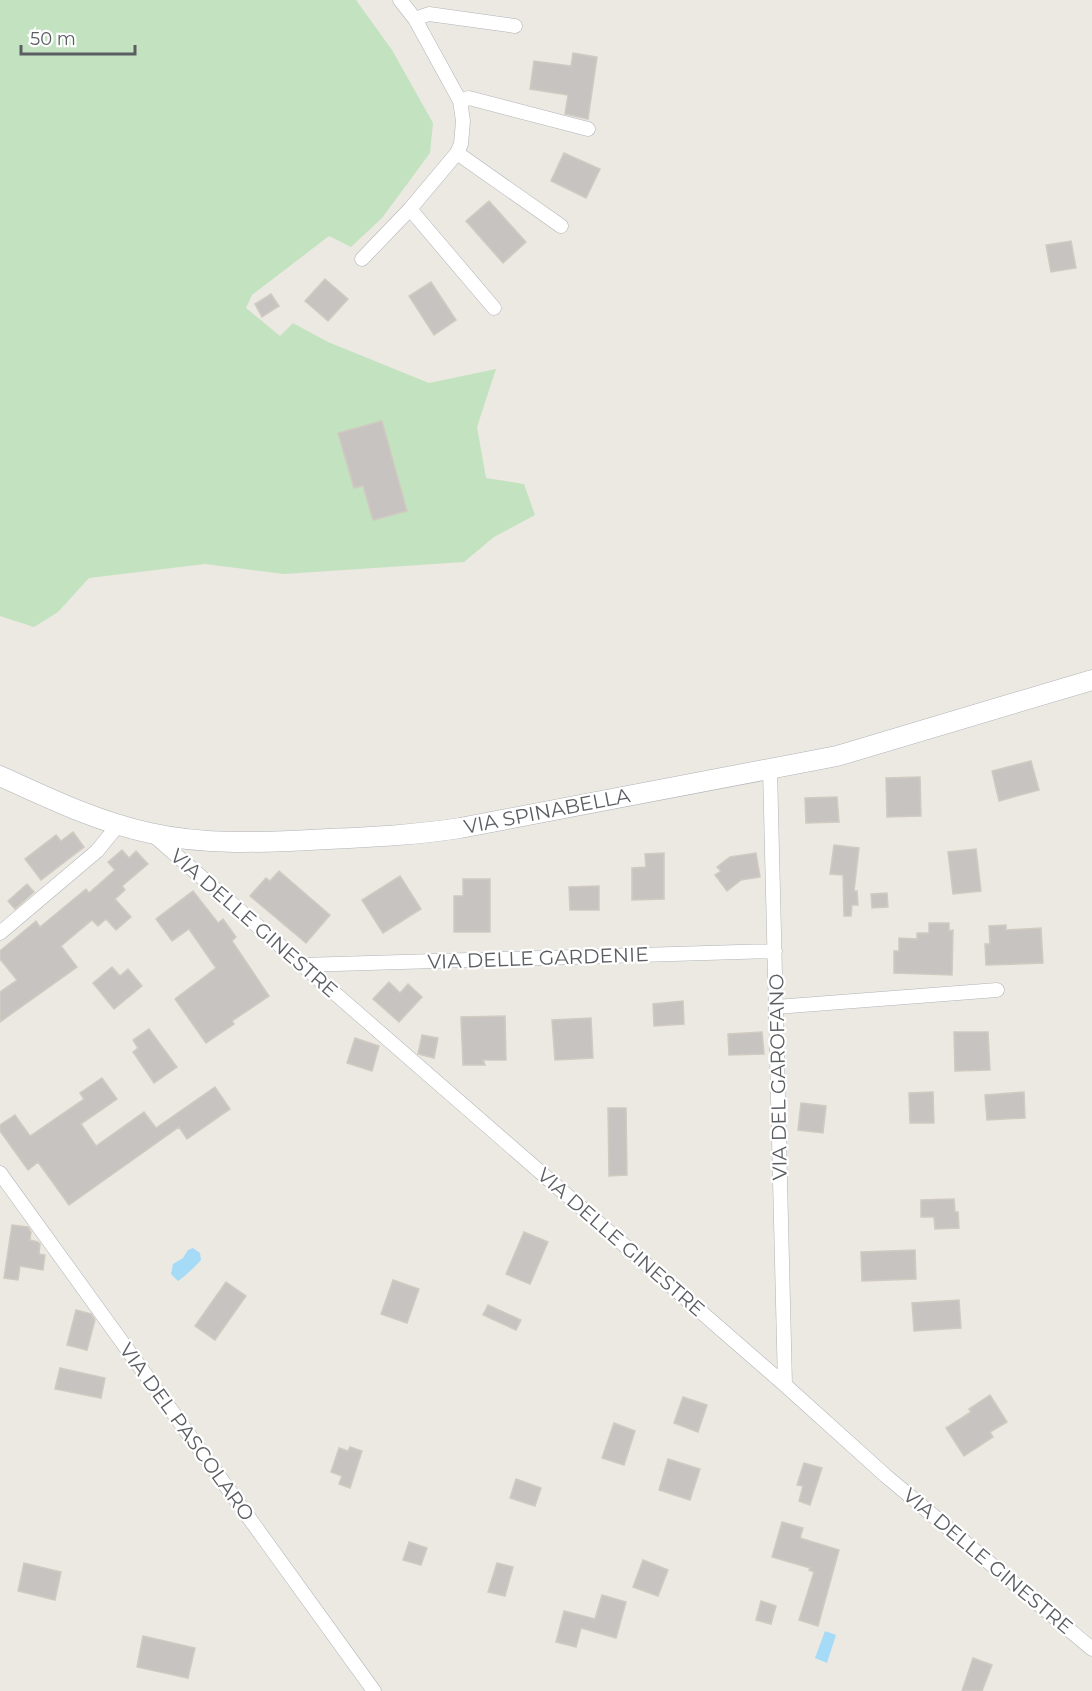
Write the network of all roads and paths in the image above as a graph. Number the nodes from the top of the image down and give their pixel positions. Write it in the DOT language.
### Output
graph roads {
  1 [pos="400,0"];
  2 [pos="414,20"];
  3 [pos="515,26"];
  4 [pos="460,101"];
  5 [pos="588,129"];
  6 [pos="457,153"];
  7 [pos="410,209"];
  8 [pos="561,226"];
  9 [pos="362,259"];
  10 [pos="494,308"];
  11 [pos="1092,680"];
  12 [pos="770,770"];
  13 [pos="0,776"];
  14 [pos="119,825"];
  15 [pos="151,834"];
  16 [pos="0,933"];
  17 [pos="775,951"];
  18 [pos="302,965"];
  19 [pos="997,990"];
  20 [pos="776,1007"];
  21 [pos="0,1173"];
  22 [pos="785,1385"];
  23 [pos="1092,1649"];
  24 [pos="374,1691"];
  1 -- 2 [label="street"];
  2 -- 3 [label="street"];
  2 -- 4 [label="street"];
  4 -- 5 [label="street"];
  4 -- 6 [label="street"];
  6 -- 7 [label="street"];
  6 -- 8 [label="street"];
  7 -- 9 [label="street"];
  7 -- 10 [label="street"];
  11 -- 12 [label="street, VIA SPINABELLA"];
  12 -- 15 [label="street, VIA SPINABELLA"];
  12 -- 17 [label="street, VIA DEL GAROFANO"];
  13 -- 14 [label="street, VIA SPINABELLA"];
  14 -- 15 [label="street, VIA SPINABELLA"];
  14 -- 16 [label="street"];
  15 -- 18 [label="street, VIA DELLE GINESTRE"];
  17 -- 18 [label="street, VIA DELLE GARDENIE"];
  17 -- 20 [label="street, VIA DEL GAROFANO"];
  18 -- 22 [label="street, VIA DELLE GINESTRE"];
  19 -- 20 [label="street"];
  20 -- 22 [label="street, VIA DEL GAROFANO"];
  21 -- 24 [label="street, VIA DEL PASCOLARO"];
  22 -- 23 [label="street, VIA DELLE GINESTRE"];
}
